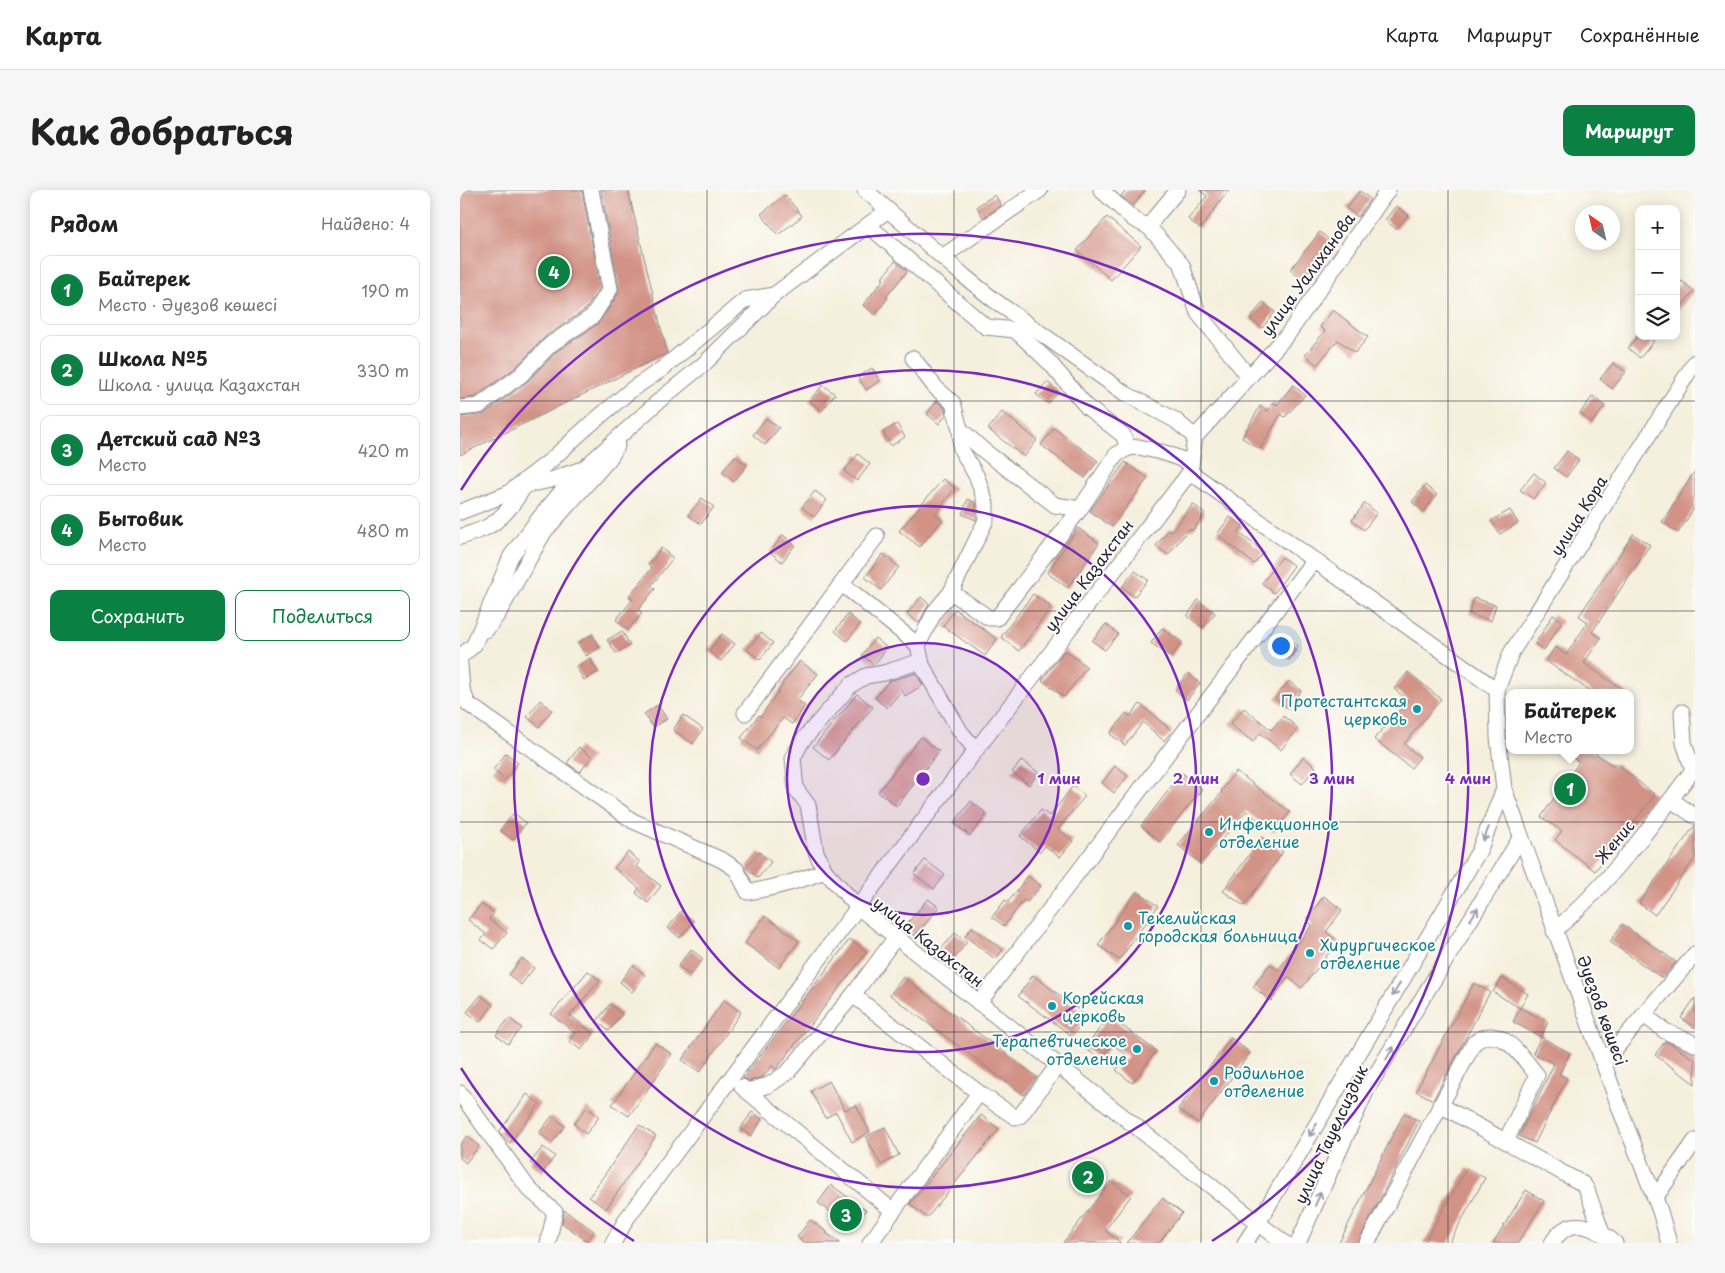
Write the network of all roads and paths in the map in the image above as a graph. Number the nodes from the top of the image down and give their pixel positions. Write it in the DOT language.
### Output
graph roads {
  1 [pos="591,190"];
  2 [pos="865,190"];
  3 [pos="1040,190"];
  4 [pos="1101,190"];
  5 [pos="1178,190"];
  6 [pos="1388,190"];
  7 [pos="888,210"];
  8 [pos="868,226"];
  9 [pos="1149,227"];
  10 [pos="942,256"];
  11 [pos="774,295"];
  12 [pos="912,358"];
  13 [pos="1695,362"];
  14 [pos="1249,377"];
  15 [pos="460,408"];
  16 [pos="960,429"];
  17 [pos="625,431"];
  18 [pos="1195,437"];
  19 [pos="1128,448"];
  20 [pos="585,468"];
  21 [pos="1188,471"];
  22 [pos="520,486"];
  23 [pos="1080,509"];
  24 [pos="460,512"];
  25 [pos="877,536"];
  26 [pos="460,537"];
  27 [pos="1314,560"];
  28 [pos="842,584"];
  29 [pos="951,592"];
  30 [pos="474,645"];
  31 [pos="918,645"];
  32 [pos="460,657"];
  33 [pos="921,662"];
  34 [pos="460,666"];
  35 [pos="1497,690"];
  36 [pos="1682,712"];
  37 [pos="745,713"];
  38 [pos="976,750"];
  39 [pos="1694,769"];
  40 [pos="1504,789"];
  41 [pos="1671,800"];
  42 [pos="1695,816"];
  43 [pos="1521,837"];
  44 [pos="825,871"];
  45 [pos="858,907"];
  46 [pos="1554,931"];
  47 [pos="896,937"];
  48 [pos="1695,954"];
  49 [pos="853,995"];
  50 [pos="979,1003"];
  51 [pos="1644,1015"];
  52 [pos="1695,1044"];
  53 [pos="1604,1062"];
  54 [pos="1058,1065"];
  55 [pos="731,1078"];
  56 [pos="746,1091"];
  57 [pos="460,1093"];
  58 [pos="980,1093"];
  59 [pos="1440,1105"];
  60 [pos="1506,1141"];
  61 [pos="1695,1141"];
  62 [pos="1655,1198"];
  63 [pos="893,1212"];
  64 [pos="1258,1224"];
  65 [pos="1602,1232"];
  66 [pos="548,1243"];
  67 [pos="613,1243"];
  68 [pos="870,1243"];
  69 [pos="1245,1243"];
  70 [pos="1285,1243"];
  71 [pos="1298,1243"];
  72 [pos="1367,1243"];
  73 [pos="1552,1243"];
  74 [pos="1615,1243"];
  75 [pos="1669,1243"];
  1 -- 15 [label="street"];
  2 -- 7 [label="street"];
  3 -- 10 [label="street"];
  4 -- 9 [label="street"];
  5 -- 9 [label="street"];
  6 -- 14 [label="street, улица Уалиханова"];
  7 -- 8 [label="street"];
  7 -- 10 [label="street"];
  8 -- 11 [label="street"];
  8 -- 19 [label="street"];
  9 -- 14 [label="street"];
  10 -- 18 [label="street"];
  11 -- 17 [label="street"];
  11 -- 22 [label="street"];
  12 -- 16 [label="street"];
  13 -- 35 [label="street, улица Кора"];
  14 -- 18 [label="street, улица Уалиханова"];
  16 -- 23 [label="street"];
  16 -- 29 [label="street"];
  17 -- 20 [label="street"];
  17 -- 30 [label="street"];
  18 -- 21 [label="street"];
  19 -- 21 [label="street"];
  19 -- 23 [label="street"];
  20 -- 22 [label="street"];
  20 -- 30 [label="street"];
  21 -- 27 [label="street"];
  21 -- 38 [label="street, улица Казахстан"];
  22 -- 24 [label="street"];
  22 -- 26 [label="street"];
  23 -- 29 [label="street"];
  25 -- 28 [label="street"];
  27 -- 35 [label="street"];
  27 -- 50 [label="street"];
  28 -- 31 [label="street"];
  28 -- 37 [label="street"];
  29 -- 31 [label="street"];
  30 -- 32 [label="street"];
  31 -- 33 [label="street"];
  33 -- 38 [label="street"];
  33 -- 44 [label="street"];
  34 -- 44 [label="street"];
  35 -- 40 [label="street, улица Кора"];
  36 -- 39 [label="street"];
  38 -- 45 [label="street, улица Казахстан"];
  39 -- 41 [label="street, Женис"];
  40 -- 43 [label="street, Әуезов көшесі"];
  40 -- 64 [label="street, улица Тауелсиздик, one-way"];
  41 -- 42 [label="street"];
  41 -- 46 [label="street, Женис"];
  43 -- 46 [label="street, Әуезов көшесі"];
  71 -- 43 [label="street, улица Тауелсиздик, one-way"];
  44 -- 45 [label="street"];
  45 -- 47 [label="street, улица Казахстан"];
  45 -- 55 [label="street"];
  46 -- 53 [label="street, Әуезов көшесі"];
  47 -- 49 [label="street"];
  47 -- 50 [label="street, улица Казахстан"];
  48 -- 51 [label="street"];
  49 -- 56 [label="street"];
  49 -- 58 [label="street"];
  50 -- 54 [label="street, улица Казахстан"];
  51 -- 52 [label="street"];
  51 -- 53 [label="street"];
  53 -- 62 [label="street, Әуезов көшесі"];
  54 -- 58 [label="street"];
  54 -- 64 [label="street, улица Казахстан"];
  55 -- 56 [label="street"];
  55 -- 67 [label="street"];
  56 -- 63 [label="street"];
  57 -- 66 [label="street"];
  58 -- 63 [label="street"];
  59 -- 60 [label="street"];
  59 -- 60 [label="street"];
  59 -- 72 [label="street"];
  60 -- 65 [label="street"];
  61 -- 62 [label="street"];
  62 -- 75 [label="street, Әуезов көшесі"];
  63 -- 68 [label="street"];
  64 -- 69 [label="street, улица Тауелсиздик"];
  64 -- 70 [label="street, улица Казахстан"];
  65 -- 73 [label="street"];
  65 -- 74 [label="street"];
}
